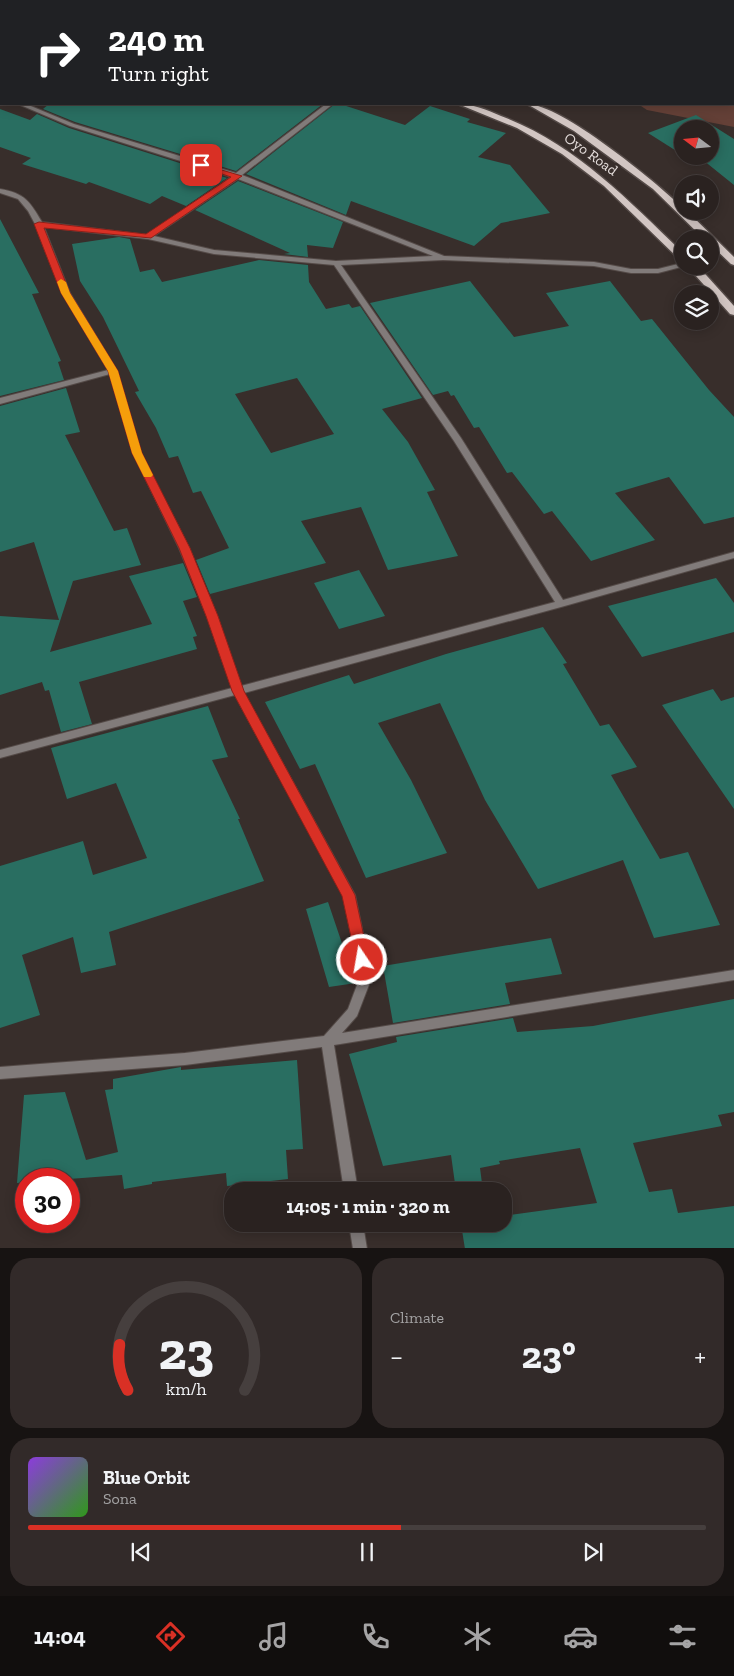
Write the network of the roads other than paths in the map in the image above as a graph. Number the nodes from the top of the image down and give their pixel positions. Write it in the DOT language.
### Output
graph roads {
  1 [pos="24,105"];
  2 [pos="329,105"];
  3 [pos="467,105"];
  4 [pos="533,105"];
  5 [pos="237,176"];
  6 [pos="0,190"];
  7 [pos="39,224"];
  8 [pos="148,237"];
  9 [pos="674,249"];
  10 [pos="443,258"];
  11 [pos="734,262"];
  12 [pos="336,263"];
  13 [pos="674,267"];
  14 [pos="700,275"];
  15 [pos="734,312"];
  16 [pos="113,371"];
  17 [pos="0,401"];
  18 [pos="734,555"];
  19 [pos="561,604"];
  20 [pos="238,691"];
  21 [pos="0,754"];
  22 [pos="734,975"];
  23 [pos="327,1041"];
  24 [pos="0,1073"];
  25 [pos="350,1182"];
  26 [pos="357,1232"];
  27 [pos="360,1248"];
  1 -- 5 [label="street"];
  2 -- 5 [label="street"];
  3 -- 9 [label="main road, Oyo Road"];
  4 -- 11 [label="main road, Oyo Road"];
  5 -- 8 [label="street"];
  5 -- 10 [label="street"];
  6 -- 7 [label="street"];
  7 -- 8 [label="street"];
  7 -- 16 [label="street"];
  8 -- 12 [label="street"];
  10 -- 12 [label="street"];
  10 -- 13 [label="street"];
  12 -- 19 [label="street"];
  14 -- 15 [label="main road"];
  16 -- 17 [label="street"];
  16 -- 20 [label="street"];
  18 -- 19 [label="street"];
  19 -- 20 [label="street"];
  20 -- 21 [label="street"];
  20 -- 23 [label="street"];
  22 -- 23 [label="street"];
  23 -- 24 [label="street"];
  23 -- 25 [label="street"];
  26 -- 27 [label="street"];
}
